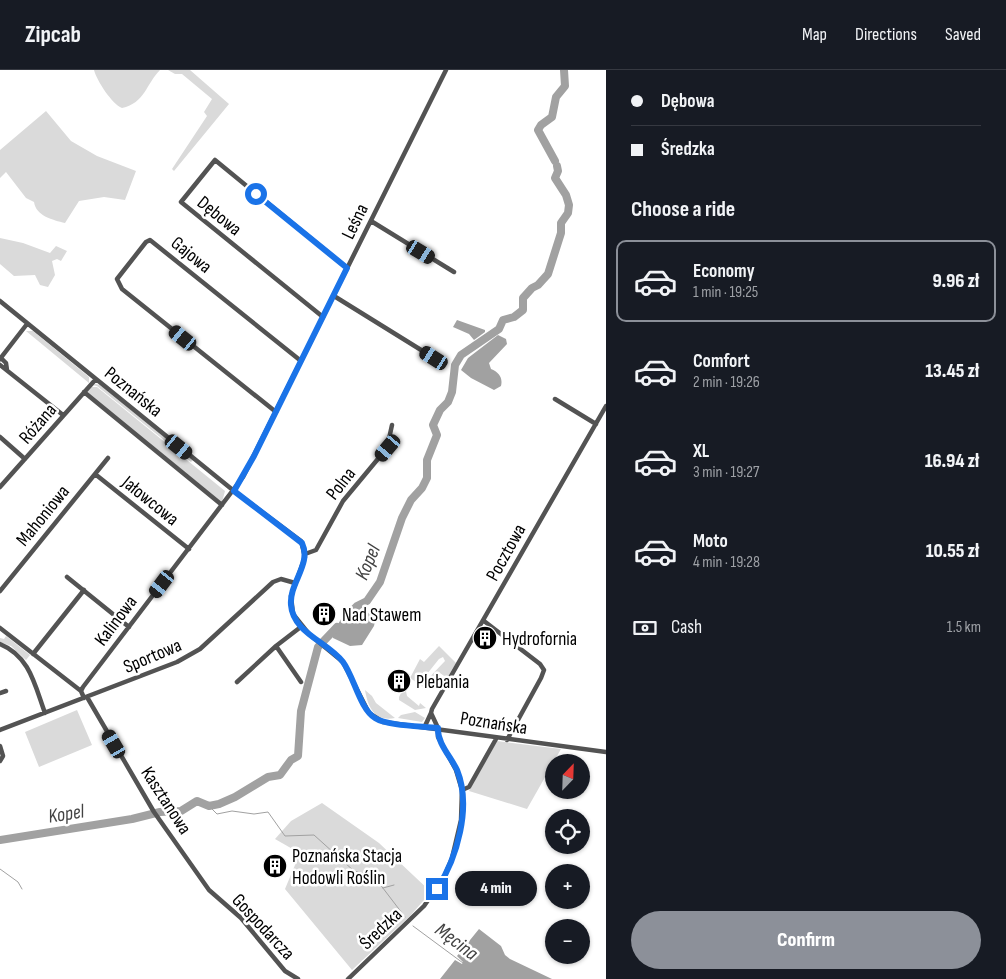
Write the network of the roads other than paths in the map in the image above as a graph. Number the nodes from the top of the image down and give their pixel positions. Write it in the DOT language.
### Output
graph roads {
  1 [pos="446,70"];
  2 [pos="371,222"];
  3 [pos="347,268"];
  4 [pos="454,272"];
  5 [pos="334,296"];
  6 [pos="0,301"];
  7 [pos="323,317"];
  8 [pos="27,324"];
  9 [pos="0,358"];
  10 [pos="434,358"];
  11 [pos="301,362"];
  12 [pos="0,365"];
  13 [pos="7,370"];
  14 [pos="96,379"];
  15 [pos="84,392"];
  16 [pos="555,399"];
  17 [pos="606,406"];
  18 [pos="276,412"];
  19 [pos="63,415"];
  20 [pos="596,424"];
  21 [pos="392,426"];
  22 [pos="0,437"];
  23 [pos="108,458"];
  24 [pos="25,459"];
  25 [pos="95,474"];
  26 [pos="0,487"];
  27 [pos="234,491"];
  28 [pos="222,505"];
  29 [pos="188,549"];
  30 [pos="305,554"];
  31 [pos="67,577"];
  32 [pos="295,583"];
  33 [pos="84,590"];
  34 [pos="0,591"];
  35 [pos="484,621"];
  36 [pos="302,626"];
  37 [pos="129,627"];
  38 [pos="0,628"];
  39 [pos="0,644"];
  40 [pos="276,646"];
  41 [pos="33,654"];
  42 [pos="238,682"];
  43 [pos="301,682"];
  44 [pos="6,691"];
  45 [pos="81,691"];
  46 [pos="0,693"];
  47 [pos="86,698"];
  48 [pos="45,713"];
  49 [pos="431,714"];
  50 [pos="425,726"];
  51 [pos="438,728"];
  52 [pos="0,730"];
  53 [pos="496,739"];
  54 [pos="507,740"];
  55 [pos="0,746"];
  56 [pos="606,752"];
  57 [pos="0,761"];
  58 [pos="462,790"];
  59 [pos="193,867"];
  60 [pos="298,979"];
  61 [pos="348,979"];
  1 -- 2 [label="street, Leśna"];
  2 -- 3 [label="street, Leśna"];
  2 -- 4 [label="street"];
  3 -- 5 [label="street, Leśna"];
  3 -- 7 [label="street, Dębowa"];
  5 -- 7 [label="street, Leśna"];
  5 -- 10 [label="street"];
  6 -- 8 [label="street, Poznańska"];
  7 -- 11 [label="street, Leśna"];
  8 -- 9 [label="street"];
  8 -- 14 [label="street, Poznańska"];
  9 -- 13 [label="street"];
  11 -- 18 [label="street, Leśna"];
  11 -- 18 [label="street, Gajowa"];
  12 -- 13 [label="street"];
  13 -- 19 [label="street"];
  14 -- 15 [label="street, Różana"];
  14 -- 27 [label="street, Poznańska"];
  15 -- 19 [label="street, Różana"];
  15 -- 28 [label="street, Poznańska"];
  16 -- 20 [label="street"];
  17 -- 20 [label="street, Pocztowa"];
  18 -- 27 [label="street, Leśna"];
  19 -- 24 [label="street, Różana"];
  20 -- 35 [label="street, Pocztowa"];
  21 -- 30 [label="street, Polna"];
  22 -- 24 [label="street"];
  23 -- 25 [label="street, Mahoniowa"];
  24 -- 26 [label="street, Różana"];
  25 -- 29 [label="street, Jałowcowa"];
  25 -- 34 [label="street, Mahoniowa"];
  27 -- 28 [label="street, Kalinowa"];
  27 -- 30 [label="street, Poznańska"];
  28 -- 29 [label="street, Kalinowa"];
  29 -- 37 [label="street, Kalinowa"];
  30 -- 32 [label="street, Poznańska"];
  31 -- 33 [label="street"];
  32 -- 36 [label="street, Poznańska"];
  32 -- 47 [label="street, Sportowa"];
  33 -- 37 [label="street"];
  33 -- 41 [label="street"];
  35 -- 49 [label="street, Pocztowa"];
  35 -- 54 [label="street"];
  36 -- 40 [label="street"];
  36 -- 50 [label="street, Poznańska"];
  37 -- 45 [label="street, Kalinowa"];
  38 -- 41 [label="street"];
  39 -- 48 [label="street"];
  40 -- 42 [label="street"];
  40 -- 43 [label="street"];
  41 -- 45 [label="street"];
  44 -- 46 [label="street"];
  45 -- 47 [label="street"];
  47 -- 48 [label="street, Sportowa"];
  47 -- 59 [label="street, Kasztanowa"];
  48 -- 52 [label="street, Sportowa"];
  49 -- 50 [label="street, Pocztowa"];
  49 -- 51 [label="street"];
  50 -- 51 [label="street, Poznańska"];
  51 -- 53 [label="street, Poznańska"];
  51 -- 58 [label="street, Średzka"];
  53 -- 54 [label="street, Poznańska"];
  53 -- 58 [label="street"];
  54 -- 56 [label="street, Poznańska"];
  55 -- 57 [label="street"];
  58 -- 61 [label="street, Średzka"];
  59 -- 60 [label="street, Gospodarcza"];
}
